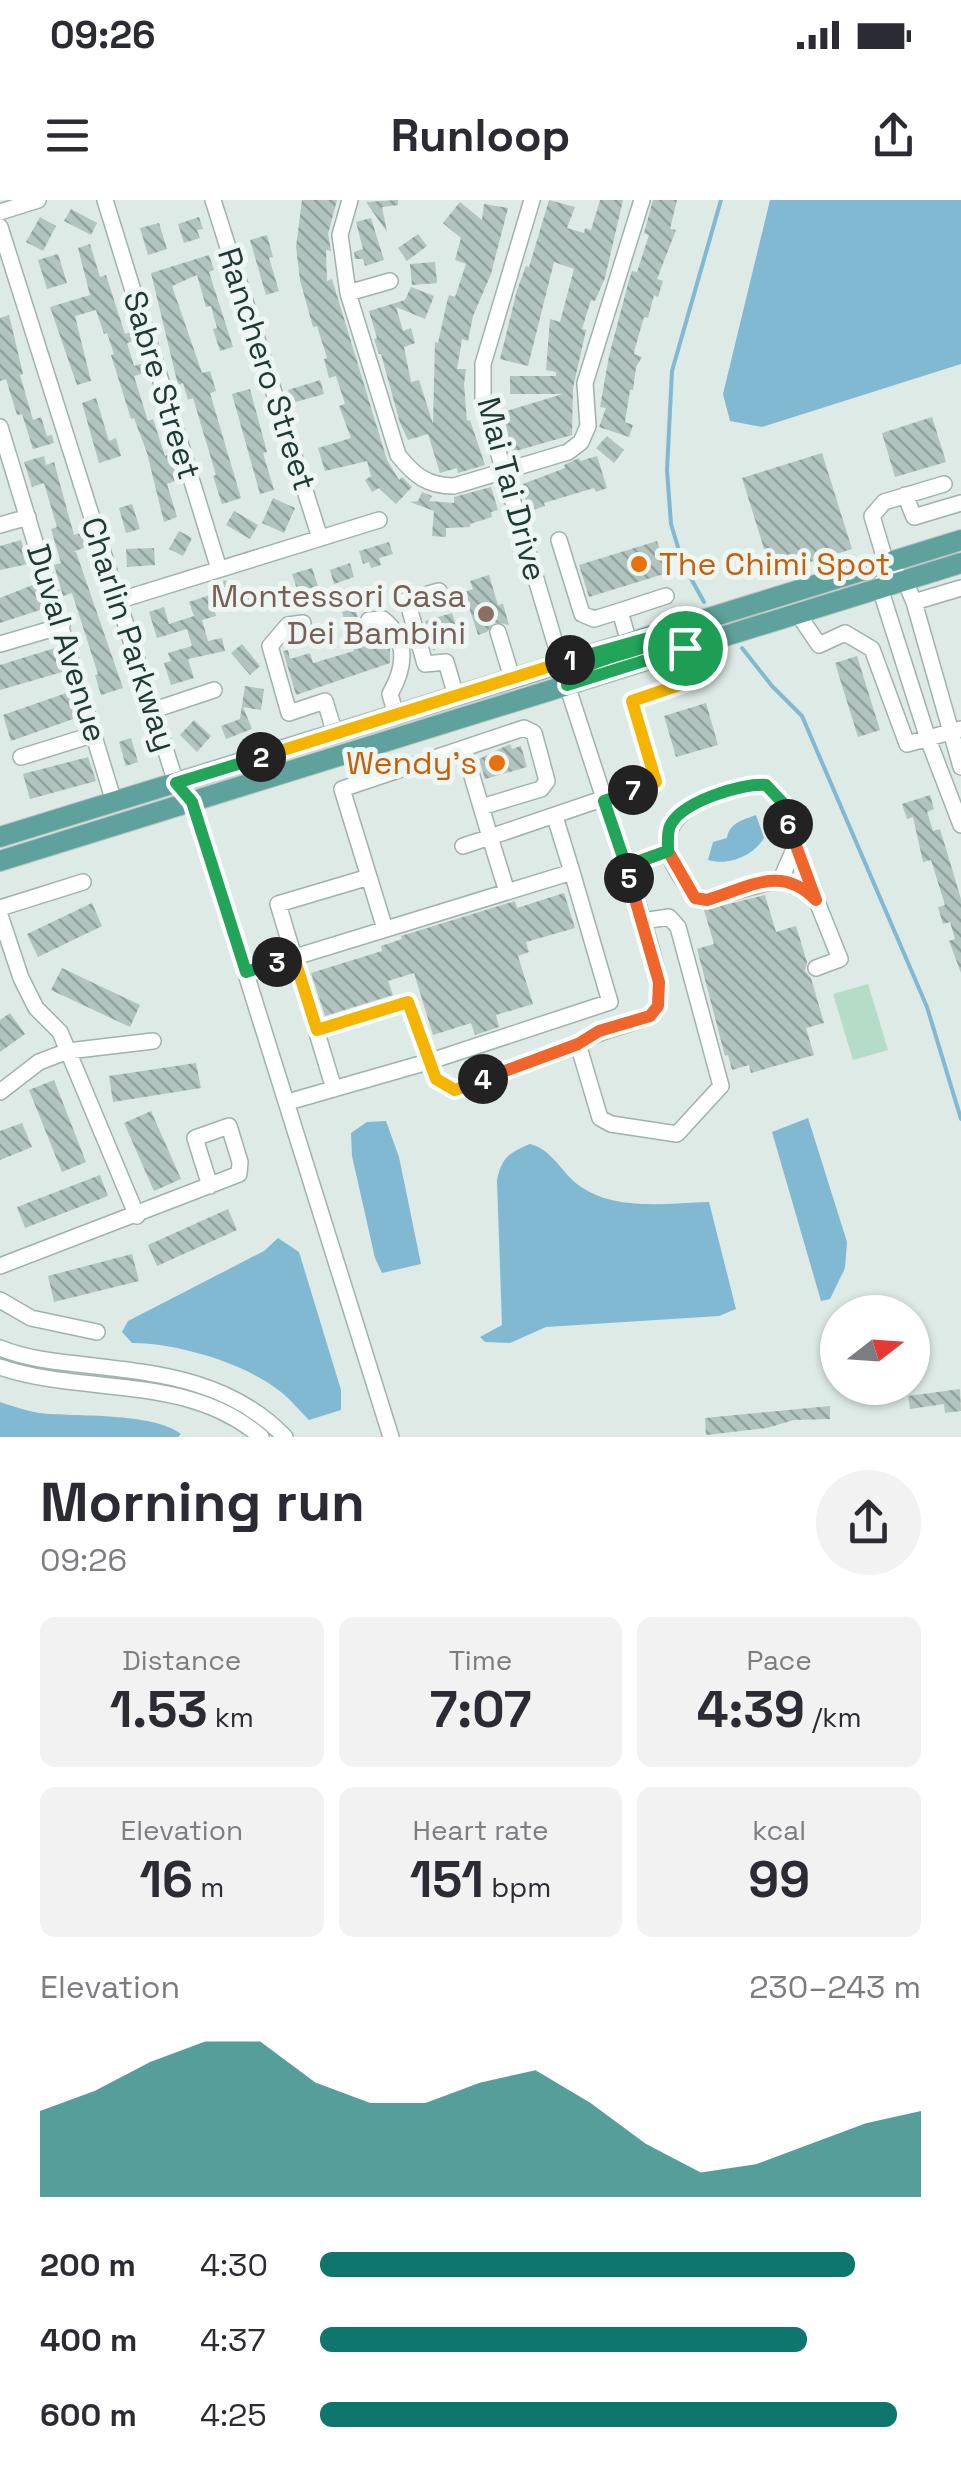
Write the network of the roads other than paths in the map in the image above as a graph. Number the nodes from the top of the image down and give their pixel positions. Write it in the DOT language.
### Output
graph roads {
  1 [pos="38,200"];
  2 [pos="106,200"];
  3 [pos="213,200"];
  4 [pos="350,200"];
  5 [pos="532,200"];
  6 [pos="642,200"];
  7 [pos="0,212"];
  8 [pos="0,227"];
  9 [pos="390,281"];
  10 [pos="348,293"];
  11 [pos="0,427"];
  12 [pos="502,470"];
  13 [pos="944,484"];
  14 [pos="905,495"];
  15 [pos="961,503"];
  16 [pos="28,517"];
  17 [pos="379,520"];
  18 [pos="0,526"];
  19 [pos="320,538"];
  20 [pos="559,540"];
  21 [pos="961,540"];
  22 [pos="886,563"];
  23 [pos="961,564"];
  24 [pos="219,569"];
  25 [pos="904,581"];
  26 [pos="880,588"];
  27 [pos="961,588"];
  28 [pos="439,592"];
  29 [pos="666,596"];
  30 [pos="118,601"];
  31 [pos="914,602"];
  32 [pos="620,611"];
  33 [pos="798,614"];
  34 [pos="369,620"];
  35 [pos="302,622"];
  36 [pos="62,626"];
  37 [pos="498,632"];
  38 [pos="659,635"];
  39 [pos="629,643"];
  40 [pos="0,644"];
  41 [pos="685,648"];
  42 [pos="562,663"];
  43 [pos="512,678"];
  44 [pos="567,685"];
  45 [pos="214,690"];
  46 [pos="456,696"];
  47 [pos="154,710"];
  48 [pos="396,714"];
  49 [pos="462,718"];
  50 [pos="957,731"];
  51 [pos="95,734"];
  52 [pos="335,734"];
  53 [pos="928,739"];
  54 [pos="362,748"];
  55 [pos="466,748"];
  56 [pos="21,757"];
  57 [pos="961,766"];
  58 [pos="372,779"];
  59 [pos="176,783"];
  60 [pos="604,801"];
  61 [pos="114,802"];
  62 [pos="192,802"];
  63 [pos="481,807"];
  64 [pos="556,816"];
  65 [pos="961,825"];
  66 [pos="0,837"];
  67 [pos="490,837"];
  68 [pos="463,846"];
  69 [pos="794,847"];
  70 [pos="668,851"];
  71 [pos="0,861"];
  72 [pos="626,866"];
  73 [pos="572,872"];
  74 [pos="369,878"];
  75 [pos="781,879"];
  76 [pos="83,882"];
  77 [pos="507,892"];
  78 [pos="816,900"];
  79 [pos="0,912"];
  80 [pos="643,921"];
  81 [pos="385,930"];
  82 [pos="294,957"];
  83 [pos="816,968"];
  84 [pos="246,972"];
  85 [pos="317,1030"];
  86 [pos="153,1041"];
  87 [pos="578,1044"];
  88 [pos="68,1052"];
  89 [pos="431,1060"];
  90 [pos="334,1089"];
  91 [pos="0,1092"];
  92 [pos="288,1102"];
  93 [pos="210,1186"];
  94 [pos="137,1216"];
  95 [pos="0,1266"];
  96 [pos="0,1300"];
  97 [pos="98,1332"];
  98 [pos="0,1348"];
  99 [pos="0,1367"];
  100 [pos="260,1437"];
  101 [pos="286,1437"];
  102 [pos="391,1437"];
  1 -- 7 [label="street"];
  2 -- 24 [label="street, Sabre Street"];
  3 -- 19 [label="street, Ranchero Street"];
  4 -- 10 [label="street"];
  5 -- 12 [label="street, Mai Tai Drive"];
  6 -- 12 [label="street"];
  8 -- 30 [label="street, Charlin Parkway"];
  9 -- 10 [label="street"];
  10 -- 12 [label="street"];
  11 -- 16 [label="street, Duval Avenue"];
  12 -- 42 [label="street, Mai Tai Drive"];
  13 -- 14 [label="street"];
  14 -- 15 [label="street"];
  14 -- 22 [label="street"];
  16 -- 18 [label="street"];
  16 -- 36 [label="street, Duval Avenue"];
  17 -- 19 [label="street"];
  19 -- 24 [label="street"];
  20 -- 32 [label="street"];
  21 -- 22 [label="main road"];
  22 -- 25 [label="street"];
  22 -- 26 [label="street"];
  22 -- 38 [label="main road"];
  23 -- 25 [label="main road"];
  24 -- 30 [label="street"];
  25 -- 26 [label="main road"];
  25 -- 31 [label="street"];
  26 -- 33 [label="main road"];
  26 -- 53 [label="street"];
  27 -- 31 [label="street"];
  28 -- 46 [label="street"];
  29 -- 32 [label="street"];
  30 -- 47 [label="street, Charlin Parkway"];
  31 -- 50 [label="street"];
  32 -- 39 [label="street"];
  33 -- 41 [label="main road"];
  33 -- 53 [label="street"];
  34 -- 48 [label="street"];
  35 -- 52 [label="street"];
  36 -- 40 [label="street"];
  36 -- 51 [label="street, Duval Avenue"];
  37 -- 43 [label="street"];
  38 -- 39 [label="main road"];
  38 -- 44 [label="main road"];
  39 -- 42 [label="main road"];
  41 -- 44 [label="main road"];
  41 -- 60 [label="street"];
  42 -- 43 [label="main road"];
  42 -- 49 [label="main road"];
  43 -- 46 [label="main road"];
  44 -- 49 [label="main road"];
  44 -- 60 [label="street"];
  45 -- 47 [label="street"];
  46 -- 48 [label="main road"];
  47 -- 59 [label="street, Charlin Parkway"];
  48 -- 52 [label="main road"];
  49 -- 54 [label="main road"];
  50 -- 53 [label="street"];
  50 -- 57 [label="street"];
  51 -- 56 [label="street"];
  51 -- 61 [label="street, Duval Avenue"];
  52 -- 59 [label="main road"];
  53 -- 65 [label="street"];
  54 -- 58 [label="street"];
  54 -- 62 [label="main road"];
  55 -- 58 [label="street"];
  55 -- 63 [label="street"];
  55 -- 63 [label="street"];
  58 -- 74 [label="street"];
  59 -- 61 [label="main road"];
  59 -- 62 [label="street, Charlin Parkway"];
  60 -- 64 [label="street"];
  60 -- 72 [label="street"];
  61 -- 66 [label="main road"];
  62 -- 71 [label="main road"];
  62 -- 84 [label="street, Charlin Parkway"];
  63 -- 67 [label="street"];
  64 -- 67 [label="street"];
  64 -- 73 [label="street"];
  67 -- 68 [label="street"];
  67 -- 77 [label="street"];
  69 -- 70 [label="street"];
  69 -- 75 [label="street"];
  69 -- 78 [label="street"];
  70 -- 72 [label="street"];
  70 -- 75 [label="street"];
  72 -- 80 [label="street"];
  73 -- 77 [label="street"];
  73 -- 89 [label="street"];
  74 -- 81 [label="street"];
  74 -- 82 [label="street"];
  75 -- 78 [label="street"];
  76 -- 79 [label="street"];
  77 -- 81 [label="street"];
  78 -- 83 [label="street"];
  79 -- 88 [label="street"];
  80 -- 87 [label="street"];
  80 -- 87 [label="street"];
  81 -- 82 [label="street"];
  82 -- 84 [label="street"];
  82 -- 85 [label="street"];
  84 -- 92 [label="street, Charlin Parkway"];
  85 -- 89 [label="street"];
  85 -- 90 [label="street"];
  86 -- 88 [label="street"];
  87 -- 89 [label="street"];
  88 -- 91 [label="street"];
  88 -- 94 [label="street"];
  89 -- 90 [label="street"];
  90 -- 92 [label="street"];
  92 -- 102 [label="street, Charlin Parkway"];
  93 -- 94 [label="street"];
  94 -- 95 [label="street"];
  96 -- 97 [label="street"];
  98 -- 101 [label="street"];
  99 -- 100 [label="street"];
}
